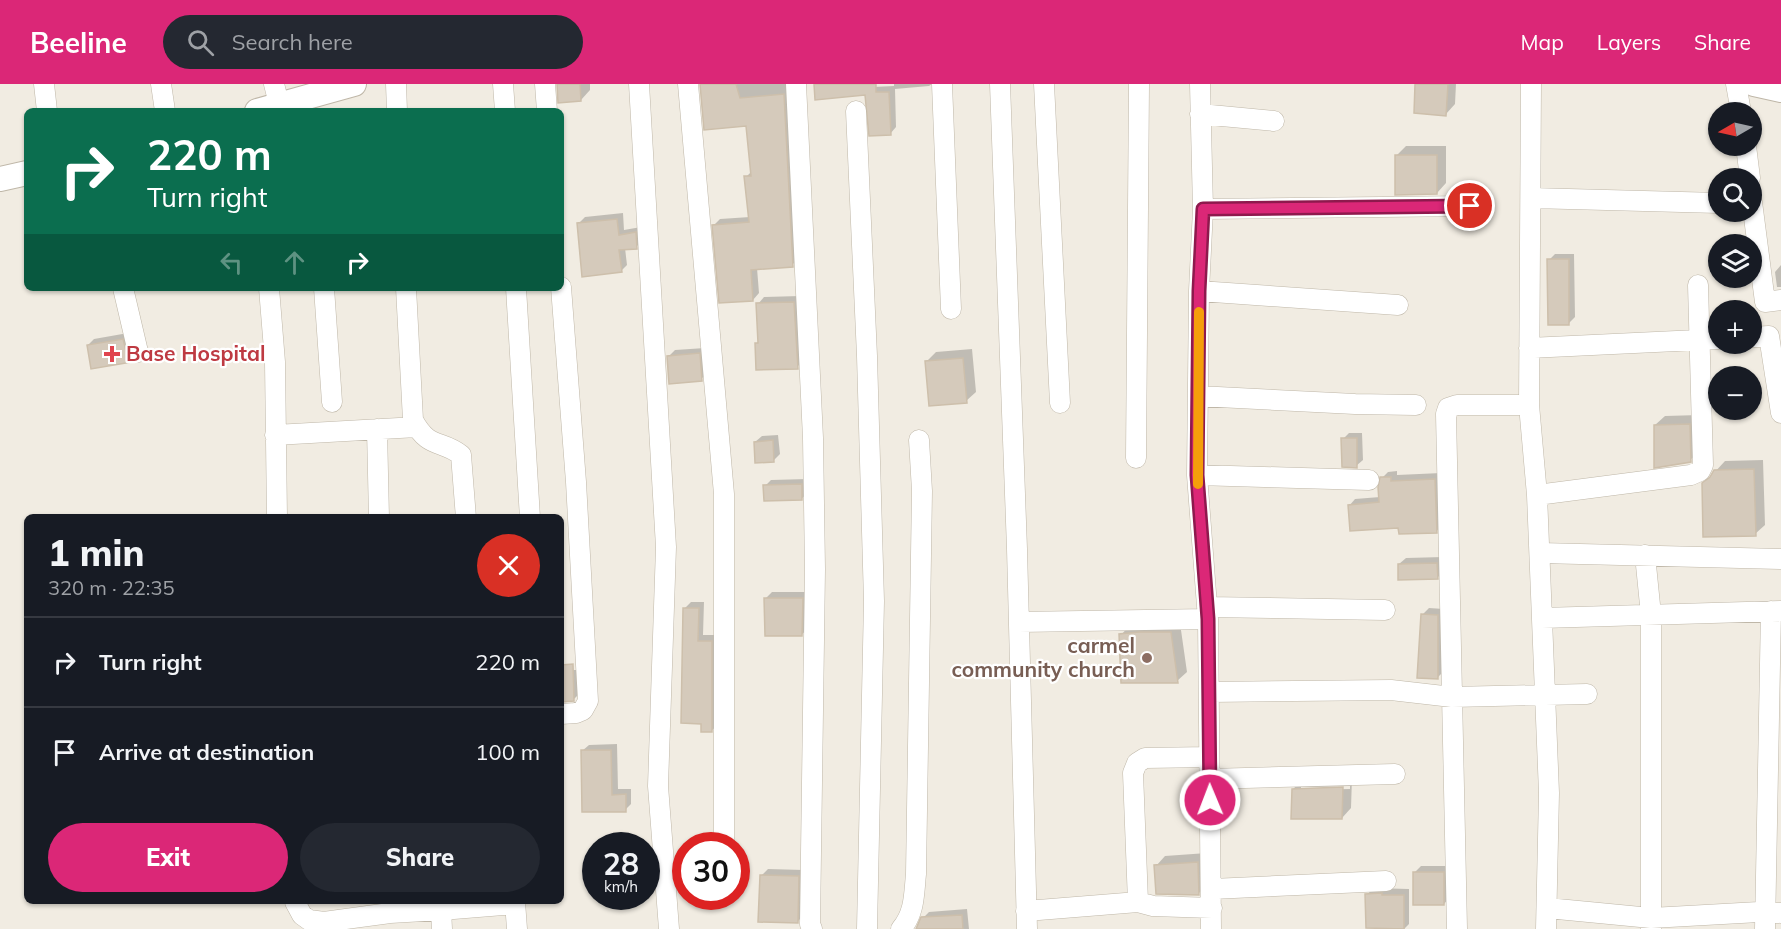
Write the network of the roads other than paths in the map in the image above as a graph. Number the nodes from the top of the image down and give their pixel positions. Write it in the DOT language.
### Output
graph roads {
  1 [pos="45,84"];
  2 [pos="161,84"];
  3 [pos="396,84"];
  4 [pos="503,84"];
  5 [pos="545,84"];
  6 [pos="639,84"];
  7 [pos="688,84"];
  8 [pos="796,84"];
  9 [pos="942,84"];
  10 [pos="1000,84"];
  11 [pos="1044,84"];
  12 [pos="1139,84"];
  13 [pos="1200,84"];
  14 [pos="1531,84"];
  15 [pos="1736,84"];
  16 [pos="1754,84"];
  17 [pos="347,85"];
  18 [pos="1781,90"];
  19 [pos="270,100"];
  20 [pos="1739,102"];
  21 [pos="311,104"];
  22 [pos="47,108"];
  23 [pos="165,108"];
  24 [pos="398,108"];
  25 [pos="505,108"];
  26 [pos="547,108"];
  27 [pos="856,111"];
  28 [pos="1200,114"];
  29 [pos="1274,121"];
  30 [pos="24,174"];
  31 [pos="0,179"];
  32 [pos="1531,198"];
  33 [pos="1708,203"];
  34 [pos="1470,206"];
  35 [pos="1203,209"];
  36 [pos="1756,222"];
  37 [pos="1698,285"];
  38 [pos="124,291"];
  39 [pos="269,291"];
  40 [pos="324,291"];
  41 [pos="406,291"];
  42 [pos="516,291"];
  43 [pos="561,291"];
  44 [pos="1199,291"];
  45 [pos="1773,301"];
  46 [pos="1398,305"];
  47 [pos="951,309"];
  48 [pos="1762,331"];
  49 [pos="1708,334"];
  50 [pos="1708,339"];
  51 [pos="1762,343"];
  52 [pos="1529,348"];
  53 [pos="138,352"];
  54 [pos="1708,354"];
  55 [pos="1198,396"];
  56 [pos="332,402"];
  57 [pos="1060,403"];
  58 [pos="1416,405"];
  59 [pos="1529,405"];
  60 [pos="1781,413"];
  61 [pos="417,427"];
  62 [pos="377,429"];
  63 [pos="276,435"];
  64 [pos="919,440"];
  65 [pos="1136,458"];
  66 [pos="1197,475"];
  67 [pos="1369,480"];
  68 [pos="1537,495"];
  69 [pos="277,514"];
  70 [pos="379,514"];
  71 [pos="466,514"];
  72 [pos="530,514"];
  73 [pos="1540,553"];
  74 [pos="1645,555"];
  75 [pos="1781,559"];
  76 [pos="1385,610"];
  77 [pos="1776,611"];
  78 [pos="1207,613"];
  79 [pos="1650,615"];
  80 [pos="1542,618"];
  81 [pos="1019,622"];
  82 [pos="1210,693"];
  83 [pos="1545,694"];
  84 [pos="1587,694"];
  85 [pos="1452,697"];
  86 [pos="564,714"];
  87 [pos="1209,757"];
  88 [pos="1395,774"];
  89 [pos="1209,779"];
  90 [pos="724,832"];
  91 [pos="1386,881"];
  92 [pos="1212,899"];
  93 [pos="1138,902"];
  94 [pos="296,904"];
  95 [pos="462,904"];
  96 [pos="515,904"];
  97 [pos="390,907"];
  98 [pos="1547,908"];
  99 [pos="1770,918"];
  100 [pos="442,920"];
  101 [pos="1026,920"];
  102 [pos="1651,923"];
  103 [pos="517,929"];
  104 [pos="669,929"];
  105 [pos="812,929"];
  106 [pos="867,929"];
  107 [pos="902,929"];
  108 [pos="1211,929"];
  109 [pos="1457,929"];
  110 [pos="1546,929"];
  1 -- 22 [label="street"];
  2 -- 23 [label="street"];
  3 -- 24 [label="street"];
  4 -- 25 [label="street"];
  5 -- 26 [label="street"];
  6 -- 104 [label="street"];
  7 -- 90 [label="street"];
  8 -- 105 [label="street"];
  9 -- 47 [label="street"];
  10 -- 81 [label="street"];
  11 -- 57 [label="street"];
  12 -- 65 [label="street"];
  13 -- 28 [label="street"];
  14 -- 32 [label="street"];
  15 -- 20 [label="street"];
  16 -- 18 [label="street"];
  17 -- 21 [label="street"];
  19 -- 21 [label="street"];
  27 -- 106 [label="street"];
  28 -- 29 [label="street"];
  28 -- 35 [label="street"];
  30 -- 31 [label="street"];
  32 -- 33 [label="street"];
  32 -- 52 [label="street"];
  34 -- 35 [label="street"];
  35 -- 44 [label="street"];
  36 -- 45 [label="street"];
  37 -- 49 [label="street"];
  38 -- 53 [label="street"];
  39 -- 63 [label="street"];
  40 -- 56 [label="street"];
  41 -- 61 [label="street"];
  42 -- 72 [label="street"];
  43 -- 86 [label="street"];
  44 -- 46 [label="street"];
  44 -- 55 [label="street"];
  45 -- 48 [label="street"];
  50 -- 52 [label="street"];
  51 -- 60 [label="street"];
  52 -- 59 [label="street"];
  54 -- 68 [label="street"];
  55 -- 58 [label="street"];
  55 -- 66 [label="street"];
  59 -- 68 [label="street"];
  59 -- 85 [label="street"];
  61 -- 62 [label="street"];
  61 -- 71 [label="street"];
  62 -- 63 [label="street"];
  62 -- 70 [label="street"];
  63 -- 69 [label="street"];
  64 -- 107 [label="street"];
  66 -- 67 [label="street"];
  66 -- 78 [label="street"];
  68 -- 73 [label="street"];
  73 -- 74 [label="street"];
  73 -- 80 [label="street"];
  74 -- 75 [label="street"];
  74 -- 79 [label="street"];
  76 -- 78 [label="street"];
  77 -- 79 [label="street"];
  77 -- 99 [label="street"];
  78 -- 81 [label="street"];
  78 -- 82 [label="street"];
  79 -- 80 [label="street"];
  79 -- 102 [label="street"];
  80 -- 83 [label="street"];
  81 -- 101 [label="street"];
  82 -- 85 [label="street"];
  82 -- 87 [label="street"];
  83 -- 84 [label="street"];
  83 -- 85 [label="street"];
  83 -- 98 [label="street"];
  85 -- 109 [label="street"];
  87 -- 89 [label="street"];
  87 -- 93 [label="street"];
  88 -- 89 [label="street"];
  89 -- 92 [label="street"];
  91 -- 92 [label="street"];
  92 -- 93 [label="street"];
  92 -- 108 [label="street"];
  93 -- 101 [label="street"];
  94 -- 97 [label="street"];
  95 -- 100 [label="street"];
  96 -- 103 [label="street"];
  97 -- 100 [label="street"];
  98 -- 102 [label="street"];
  98 -- 110 [label="street"];
  99 -- 102 [label="street"];
}
